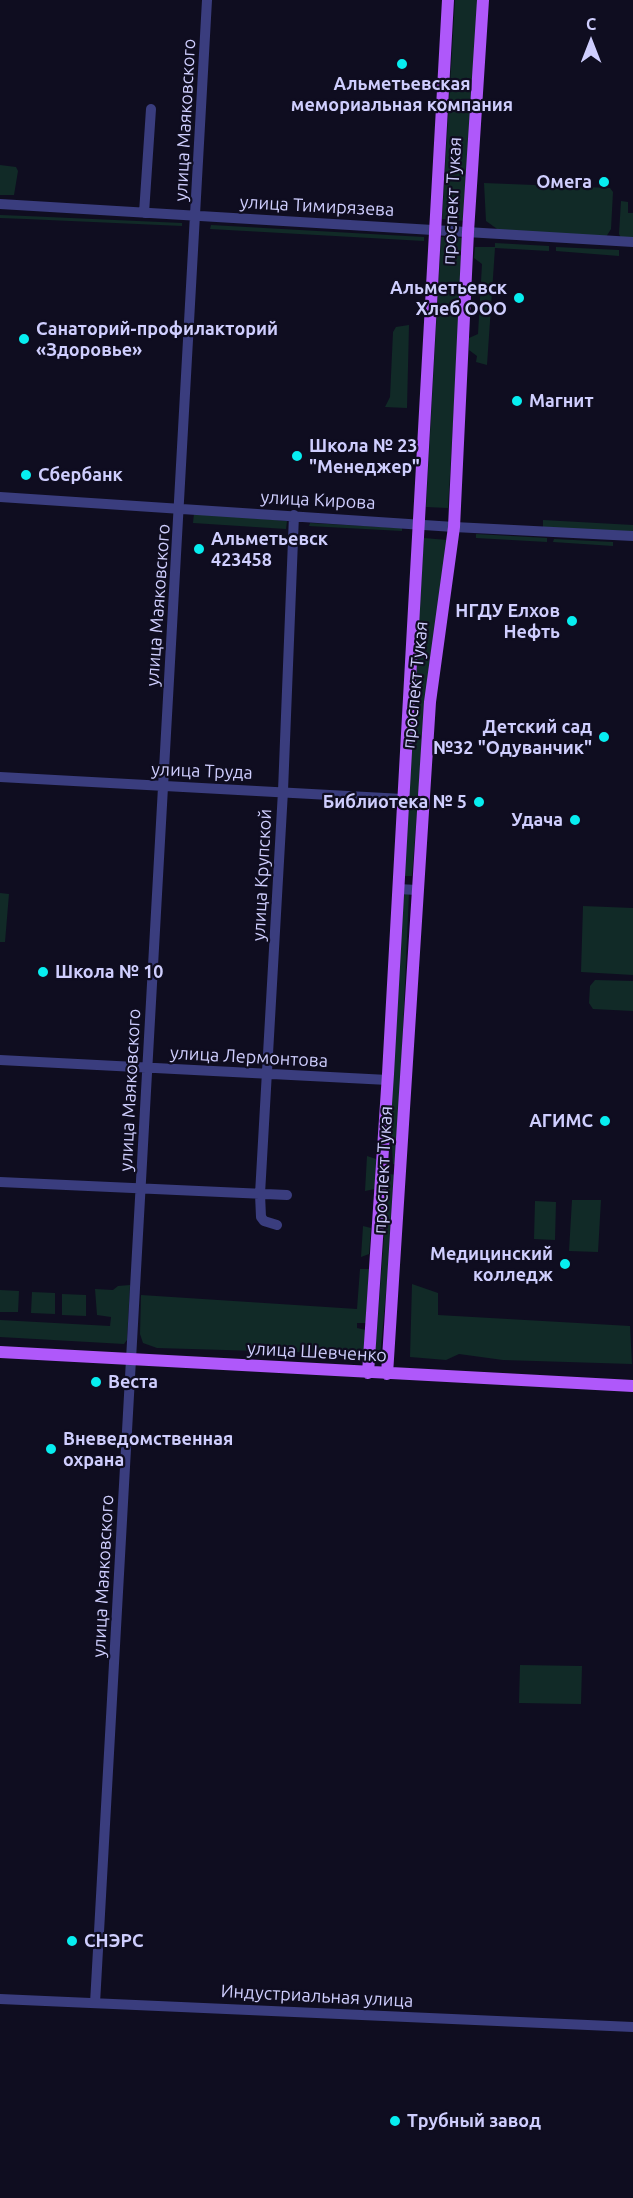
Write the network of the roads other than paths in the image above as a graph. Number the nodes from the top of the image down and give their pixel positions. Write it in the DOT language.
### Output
graph roads {
  1 [pos="207,0"];
  2 [pos="448,0"];
  3 [pos="483,0"];
  4 [pos="151,109"];
  5 [pos="0,204"];
  6 [pos="144,213"];
  7 [pos="196,216"];
  8 [pos="435,230"];
  9 [pos="468,232"];
  10 [pos="633,242"];
  11 [pos="0,497"];
  12 [pos="181,508"];
  13 [pos="294,515"];
  14 [pos="418,523"];
  15 [pos="454,527"];
  16 [pos="633,536"];
  17 [pos="0,777"];
  18 [pos="162,786"];
  19 [pos="283,791"];
  20 [pos="403,799"];
  21 [pos="398,889"];
  22 [pos="417,890"];
  23 [pos="0,1060"];
  24 [pos="148,1068"];
  25 [pos="268,1074"];
  26 [pos="388,1080"];
  27 [pos="383,1168"];
  28 [pos="400,1169"];
  29 [pos="0,1182"];
  30 [pos="141,1189"];
  31 [pos="260,1194"];
  32 [pos="287,1195"];
  33 [pos="277,1224"];
  34 [pos="0,1352"];
  35 [pos="131,1359"];
  36 [pos="368,1373"];
  37 [pos="387,1374"];
  38 [pos="633,1386"];
  39 [pos="0,1999"];
  40 [pos="95,2003"];
  41 [pos="633,2027"];
  1 -- 7 [label="street, улица Маяковского"];
  2 -- 8 [label="main road, проспект Тукая"];
  3 -- 9 [label="main road, проспект Тукая"];
  4 -- 6 [label="street"];
  5 -- 6 [label="street, улица Тимирязева"];
  6 -- 7 [label="street, улица Тимирязева"];
  7 -- 8 [label="street, улица Тимирязева"];
  7 -- 12 [label="street, улица Маяковского"];
  8 -- 9 [label="street, улица Тимирязева"];
  8 -- 14 [label="main road, проспект Тукая"];
  9 -- 10 [label="street, улица Тимирязева"];
  9 -- 15 [label="main road, проспект Тукая"];
  11 -- 12 [label="street, улица Кирова"];
  12 -- 13 [label="street, улица Кирова"];
  12 -- 18 [label="street, улица Маяковского"];
  13 -- 14 [label="street, улица Кирова"];
  13 -- 19 [label="street, улица Крупской"];
  14 -- 15 [label="street, улица Кирова"];
  14 -- 20 [label="main road, проспект Тукая"];
  15 -- 16 [label="street, улица Кирова"];
  15 -- 22 [label="main road, проспект Тукая"];
  17 -- 18 [label="street, улица Труда"];
  18 -- 19 [label="street, улица Труда"];
  18 -- 24 [label="street, улица Маяковского"];
  19 -- 20 [label="street, улица Труда"];
  19 -- 25 [label="street, улица Крупской"];
  20 -- 21 [label="main road, проспект Тукая"];
  21 -- 22 [label="street"];
  21 -- 26 [label="main road, проспект Тукая"];
  22 -- 28 [label="main road, проспект Тукая"];
  23 -- 24 [label="street, улица Лермонтова"];
  24 -- 25 [label="street, улица Лермонтова"];
  24 -- 30 [label="street, улица Маяковского"];
  25 -- 26 [label="street, улица Лермонтова"];
  25 -- 31 [label="street, улица Крупской"];
  26 -- 27 [label="main road, проспект Тукая"];
  27 -- 28 [label="street"];
  27 -- 36 [label="main road, проспект Тукая"];
  28 -- 37 [label="main road, проспект Тукая"];
  29 -- 30 [label="street"];
  30 -- 31 [label="street"];
  30 -- 35 [label="street, улица Маяковского"];
  31 -- 32 [label="street"];
  31 -- 33 [label="street, улица Крупской"];
  34 -- 35 [label="main road, улица Шевченко"];
  35 -- 36 [label="main road, улица Шевченко"];
  35 -- 40 [label="street, улица Маяковского"];
  36 -- 37 [label="main road, улица Шевченко"];
  37 -- 38 [label="main road, улица Шевченко"];
  39 -- 40 [label="street, Индустриальная улица"];
  40 -- 41 [label="street, Индустриальная улица"];
}
